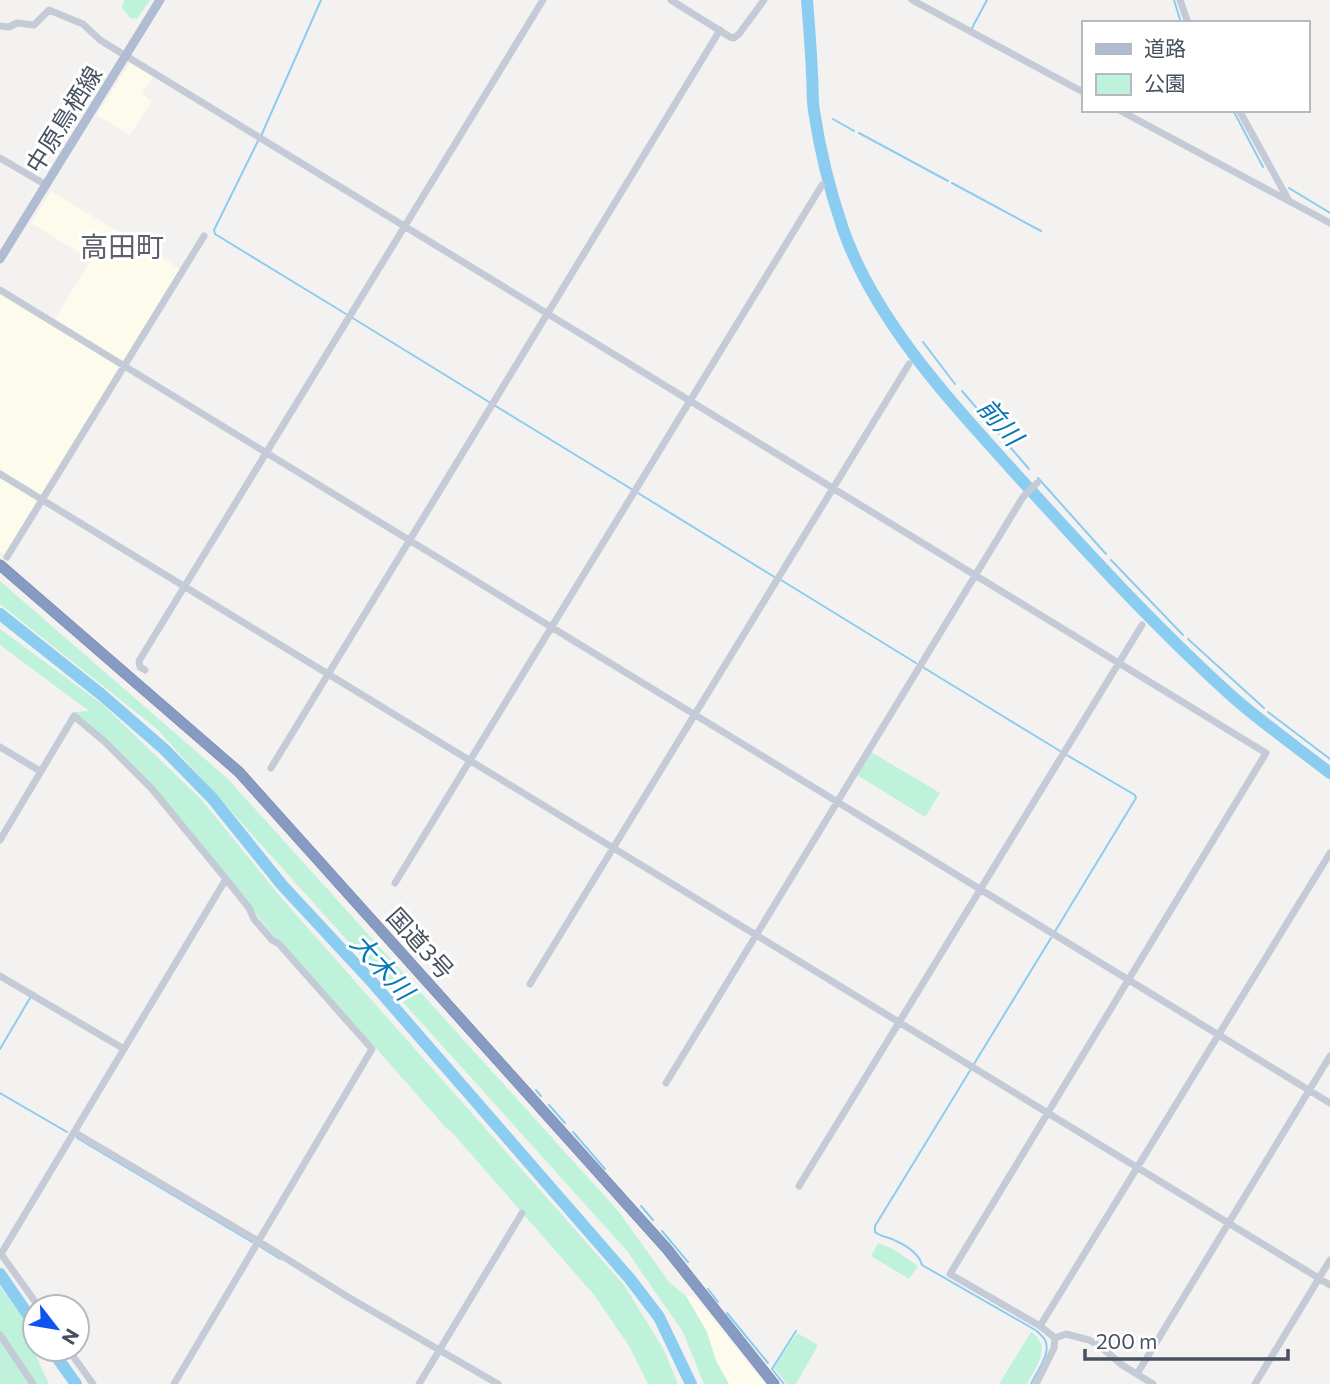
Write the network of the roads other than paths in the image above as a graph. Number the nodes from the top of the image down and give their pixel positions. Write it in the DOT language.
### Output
graph roads {
  1 [pos="160,0"];
  2 [pos="543,0"];
  3 [pos="671,0"];
  4 [pos="764,0"];
  5 [pos="912,0"];
  6 [pos="1180,0"];
  7 [pos="1187,21"];
  8 [pos="0,26"];
  9 [pos="720,30"];
  10 [pos="125,56"];
  11 [pos="1082,91"];
  12 [pos="1123,112"];
  13 [pos="1239,112"];
  14 [pos="0,158"];
  15 [pos="46,185"];
  16 [pos="822,185"];
  17 [pos="1289,201"];
  18 [pos="1330,223"];
  19 [pos="405,226"];
  20 [pos="204,236"];
  21 [pos="0,259"];
  22 [pos="0,290"];
  23 [pos="548,313"];
  24 [pos="909,364"];
  25 [pos="125,366"];
  26 [pos="690,400"];
  27 [pos="266,452"];
  28 [pos="0,474"];
  29 [pos="1037,483"];
  30 [pos="832,488"];
  31 [pos="42,500"];
  32 [pos="410,540"];
  33 [pos="4,561"];
  34 [pos="976,575"];
  35 [pos="184,587"];
  36 [pos="1142,625"];
  37 [pos="552,627"];
  38 [pos="1119,663"];
  39 [pos="145,670"];
  40 [pos="328,674"];
  41 [pos="695,714"];
  42 [pos="0,747"];
  43 [pos="470,761"];
  44 [pos="271,768"];
  45 [pos="40,771"];
  46 [pos="838,802"];
  47 [pos="0,840"];
  48 [pos="613,848"];
  49 [pos="1330,853"];
  50 [pos="226,879"];
  51 [pos="395,883"];
  52 [pos="981,889"];
  53 [pos="755,935"];
  54 [pos="0,975"];
  55 [pos="1128,979"];
  56 [pos="530,984"];
  57 [pos="898,1023"];
  58 [pos="1219,1035"];
  59 [pos="124,1049"];
  60 [pos="1330,1056"];
  61 [pos="666,1083"];
  62 [pos="1309,1090"];
  63 [pos="1330,1103"];
  64 [pos="1047,1113"];
  65 [pos="74,1132"];
  66 [pos="1137,1168"];
  67 [pos="799,1185"];
  68 [pos="522,1213"];
  69 [pos="1228,1224"];
  70 [pos="258,1241"];
  71 [pos="1,1253"];
  72 [pos="1330,1260"];
  73 [pos="1319,1278"];
  74 [pos="1330,1285"];
  75 [pos="29,1293"];
  76 [pos="1040,1326"];
  77 [pos="0,1335"];
  78 [pos="1055,1338"];
  79 [pos="439,1349"];
  80 [pos="78,1363"];
  81 [pos="1137,1374"];
  82 [pos="33,1384"];
  83 [pos="93,1384"];
  84 [pos="174,1384"];
  85 [pos="419,1384"];
  86 [pos="498,1384"];
  87 [pos="775,1384"];
  88 [pos="1036,1384"];
  89 [pos="1153,1384"];
  90 [pos="1255,1384"];
  1 -- 10 [label="main road, 中原鳥栖線"];
  2 -- 19 [label="street"];
  3 -- 9 [label="street"];
  4 -- 9 [label="street"];
  5 -- 11 [label="street"];
  6 -- 7 [label="street"];
  8 -- 10 [label="street"];
  9 -- 23 [label="street"];
  10 -- 15 [label="main road, 中原鳥栖線"];
  10 -- 19 [label="street"];
  12 -- 17 [label="street"];
  13 -- 17 [label="street"];
  14 -- 15 [label="street"];
  15 -- 21 [label="main road, 中原鳥栖線"];
  16 -- 26 [label="street"];
  17 -- 18 [label="street"];
  19 -- 23 [label="street"];
  19 -- 27 [label="street"];
  20 -- 25 [label="street"];
  22 -- 25 [label="street"];
  23 -- 26 [label="street"];
  23 -- 32 [label="street"];
  24 -- 30 [label="street"];
  25 -- 27 [label="street"];
  25 -- 31 [label="street"];
  26 -- 30 [label="street"];
  26 -- 37 [label="street"];
  27 -- 32 [label="street"];
  27 -- 35 [label="street"];
  28 -- 31 [label="street"];
  29 -- 34 [label="street"];
  30 -- 34 [label="street"];
  30 -- 41 [label="street"];
  31 -- 33 [label="street"];
  31 -- 35 [label="street"];
  32 -- 37 [label="street"];
  32 -- 40 [label="street"];
  33 -- 87 [label="highway, 国道3号"];
  34 -- 38 [label="street"];
  34 -- 46 [label="street"];
  35 -- 39 [label="street"];
  35 -- 40 [label="street"];
  36 -- 38 [label="street"];
  37 -- 41 [label="street"];
  37 -- 43 [label="street"];
  38 -- 52 [label="street"];
  38 -- 55 [label="street"];
  40 -- 43 [label="street"];
  40 -- 44 [label="street"];
  41 -- 46 [label="street"];
  41 -- 48 [label="street"];
  42 -- 45 [label="street"];
  43 -- 48 [label="street"];
  43 -- 51 [label="street"];
  45 -- 47 [label="street"];
  45 -- 50 [label="street"];
  46 -- 52 [label="street"];
  46 -- 53 [label="street"];
  48 -- 53 [label="street"];
  48 -- 56 [label="street"];
  49 -- 58 [label="street"];
  50 -- 59 [label="street"];
  50 -- 70 [label="street"];
  52 -- 55 [label="street"];
  52 -- 57 [label="street"];
  53 -- 57 [label="street"];
  53 -- 61 [label="street"];
  54 -- 59 [label="street"];
  55 -- 58 [label="street"];
  55 -- 64 [label="street"];
  57 -- 64 [label="street"];
  57 -- 67 [label="street"];
  58 -- 62 [label="street"];
  58 -- 66 [label="street"];
  59 -- 65 [label="street"];
  60 -- 62 [label="street"];
  62 -- 63 [label="street"];
  62 -- 69 [label="street"];
  64 -- 66 [label="street"];
  64 -- 76 [label="street"];
  65 -- 70 [label="street"];
  65 -- 71 [label="street"];
  66 -- 69 [label="street"];
  66 -- 76 [label="street"];
  68 -- 79 [label="street"];
  69 -- 73 [label="street"];
  69 -- 81 [label="street"];
  70 -- 79 [label="street"];
  70 -- 84 [label="street"];
  71 -- 75 [label="street"];
  72 -- 73 [label="street"];
  73 -- 74 [label="street"];
  73 -- 90 [label="street"];
  76 -- 78 [label="street"];
  77 -- 82 [label="street"];
  78 -- 81 [label="street"];
  78 -- 88 [label="street"];
  79 -- 85 [label="street"];
  79 -- 86 [label="street"];
  80 -- 83 [label="street"];
  81 -- 89 [label="street"];
}
